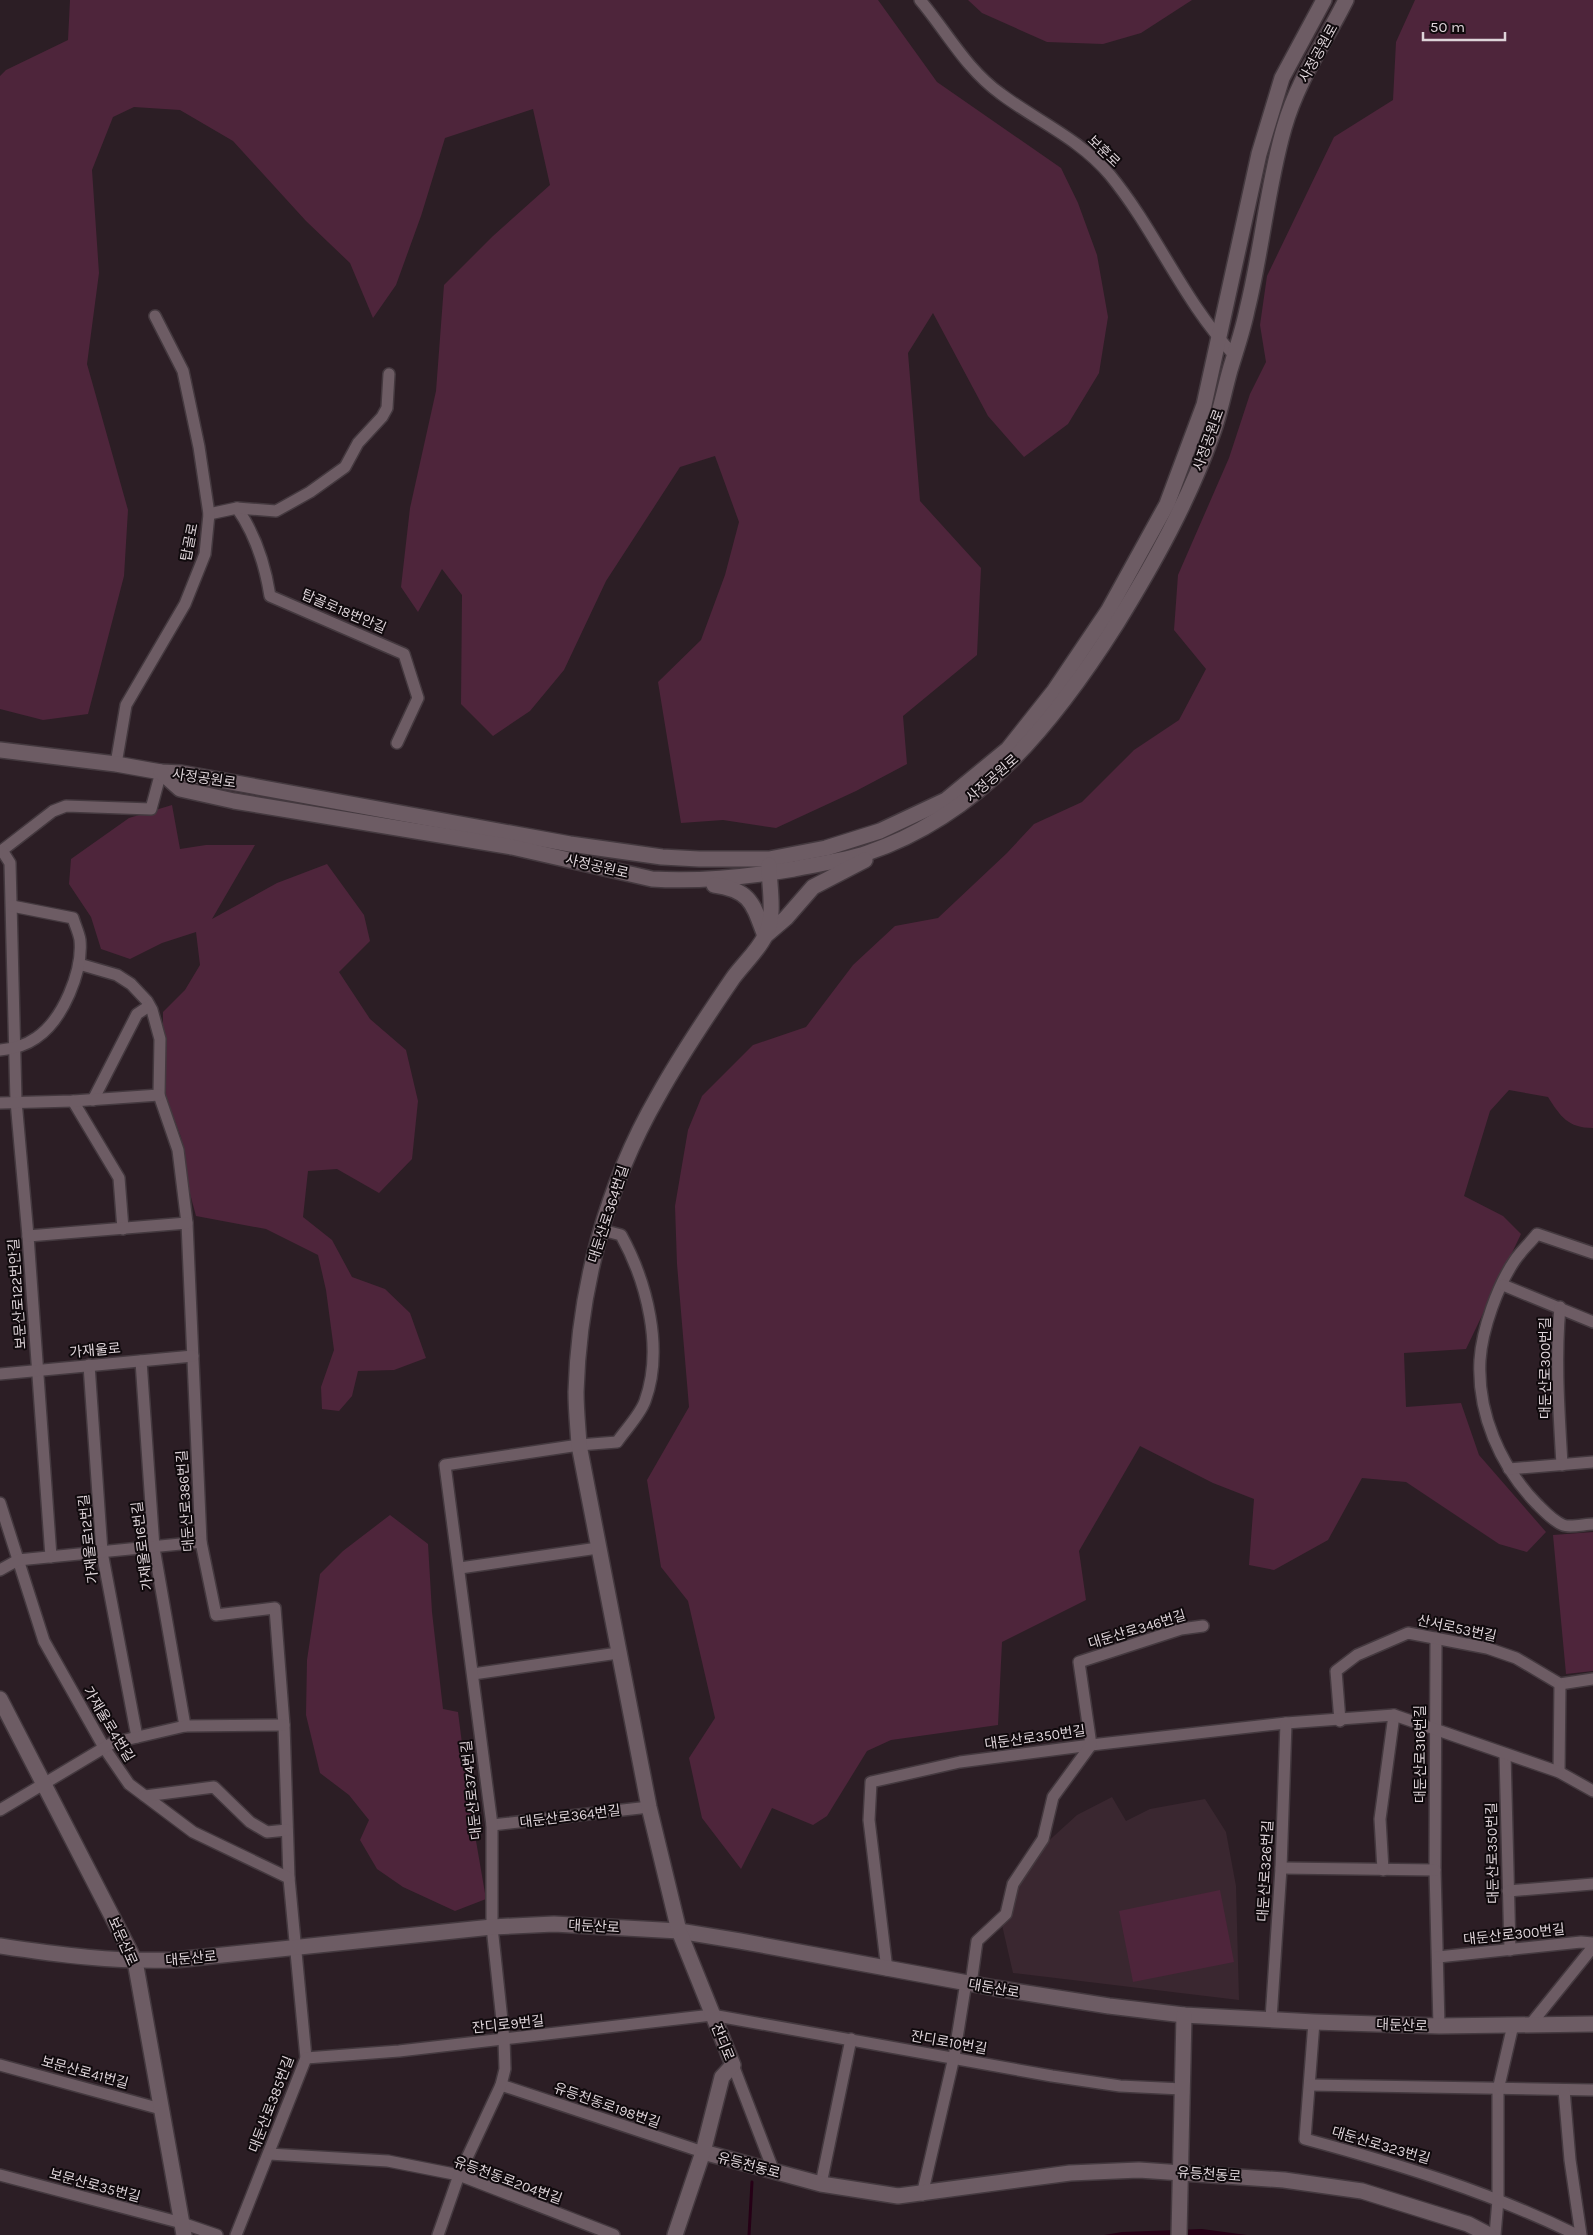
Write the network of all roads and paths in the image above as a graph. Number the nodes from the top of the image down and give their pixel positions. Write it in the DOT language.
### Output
graph roads {
  1 [pos="920,0"];
  2 [pos="1324,0"];
  3 [pos="1346,0"];
  4 [pos="155,316"];
  5 [pos="1218,338"];
  6 [pos="1234,355"];
  7 [pos="389,374"];
  8 [pos="237,508"];
  9 [pos="209,514"];
  10 [pos="397,743"];
  11 [pos="0,750"];
  12 [pos="116,764"];
  13 [pos="161,772"];
  14 [pos="906,836"];
  15 [pos="2,852"];
  16 [pos="769,866"];
  17 [pos="675,880"];
  18 [pos="12,906"];
  19 [pos="765,936"];
  20 [pos="79,964"];
  21 [pos="150,1006"];
  22 [pos="14,1048"];
  23 [pos="0,1050"];
  24 [pos="159,1095"];
  25 [pos="93,1100"];
  26 [pos="16,1101"];
  27 [pos="73,1101"];
  28 [pos="0,1102"];
  29 [pos="187,1224"];
  30 [pos="123,1229"];
  31 [pos="602,1230"];
  32 [pos="28,1236"];
  33 [pos="1593,1253"];
  34 [pos="1503,1285"];
  35 [pos="1560,1308"];
  36 [pos="1593,1322"];
  37 [pos="193,1356"];
  38 [pos="141,1361"];
  39 [pos="89,1365"];
  40 [pos="38,1371"];
  41 [pos="0,1374"];
  42 [pos="579,1445"];
  43 [pos="1593,1462"];
  44 [pos="1562,1464"];
  45 [pos="1508,1470"];
  46 [pos="0,1503"];
  47 [pos="1593,1524"];
  48 [pos="201,1542"];
  49 [pos="154,1548"];
  50 [pos="598,1548"];
  51 [pos="102,1552"];
  52 [pos="51,1557"];
  53 [pos="18,1560"];
  54 [pos="460,1568"];
  55 [pos="0,1570"];
  56 [pos="1203,1626"];
  57 [pos="1436,1638"];
  58 [pos="618,1653"];
  59 [pos="473,1674"];
  60 [pos="1593,1679"];
  61 [pos="1560,1684"];
  62 [pos="0,1699"];
  63 [pos="1394,1715"];
  64 [pos="1340,1721"];
  65 [pos="1286,1723"];
  66 [pos="284,1725"];
  67 [pos="185,1726"];
  68 [pos="1434,1729"];
  69 [pos="137,1737"];
  70 [pos="1091,1745"];
  71 [pos="105,1749"];
  72 [pos="1505,1754"];
  73 [pos="1559,1772"];
  74 [pos="45,1782"];
  75 [pos="1593,1791"];
  76 [pos="145,1796"];
  77 [pos="649,1807"];
  78 [pos="0,1810"];
  79 [pos="492,1825"];
  80 [pos="287,1830"];
  81 [pos="1282,1868"];
  82 [pos="1383,1870"];
  83 [pos="1435,1870"];
  84 [pos="289,1878"];
  85 [pos="1593,1884"];
  86 [pos="1508,1891"];
  87 [pos="492,1927"];
  88 [pos="679,1931"];
  89 [pos="1593,1945"];
  90 [pos="0,1946"];
  91 [pos="295,1948"];
  92 [pos="1510,1950"];
  93 [pos="1438,1957"];
  94 [pos="135,1962"];
  95 [pos="887,1970"];
  96 [pos="968,1983"];
  97 [pos="712,2015"];
  98 [pos="1184,2015"];
  99 [pos="1271,2019"];
  100 [pos="1314,2022"];
  101 [pos="1593,2024"];
  102 [pos="1514,2025"];
  103 [pos="1530,2025"];
  104 [pos="1439,2026"];
  105 [pos="504,2039"];
  106 [pos="851,2039"];
  107 [pos="954,2057"];
  108 [pos="306,2058"];
  109 [pos="0,2065"];
  110 [pos="733,2065"];
  111 [pos="501,2085"];
  112 [pos="1310,2085"];
  113 [pos="1182,2089"];
  114 [pos="1498,2090"];
  115 [pos="1564,2090"];
  116 [pos="1593,2090"];
  117 [pos="161,2109"];
  118 [pos="703,2152"];
  119 [pos="269,2154"];
  120 [pos="774,2172"];
  121 [pos="1181,2172"];
  122 [pos="0,2175"];
  123 [pos="460,2175"];
  124 [pos="821,2184"];
  125 [pos="922,2195"];
  126 [pos="1498,2200"];
  127 [pos="183,2229"];
  128 [pos="217,2235"];
  129 [pos="236,2235"];
  130 [pos="438,2235"];
  131 [pos="614,2235"];
  132 [pos="675,2235"];
  133 [pos="1179,2235"];
  134 [pos="1488,2235"];
  135 [pos="1495,2235"];
  136 [pos="1577,2235"];
  137 [pos="1581,2235"];
  1 -- 5 [label="street, 보훈로"];
  2 -- 5 [label="main road, 사정공원로"];
  3 -- 6 [label="main road, 사정공원로"];
  4 -- 9 [label="street, 탑골로"];
  5 -- 6 [label="street, 보훈로"];
  5 -- 16 [label="main road, 사정공원로"];
  6 -- 14 [label="main road, 사정공원로"];
  7 -- 8 [label="street"];
  8 -- 9 [label="street"];
  8 -- 10 [label="street, 탑골로18번안길"];
  9 -- 12 [label="street, 탑골로"];
  11 -- 12 [label="main road, 사정공원로"];
  12 -- 13 [label="main road, 사정공원로"];
  13 -- 15 [label="street"];
  13 -- 16 [label="main road, 사정공원로"];
  13 -- 17 [label="main road, 사정공원로"];
  14 -- 16 [label="main road, 사정공원로"];
  14 -- 19 [label="main road"];
  15 -- 18 [label="street, 보문산로122번안길"];
  16 -- 17 [label="main road, 사정공원로"];
  16 -- 19 [label="main road, 대둔산로364번길"];
  17 -- 19 [label="main road"];
  18 -- 20 [label="street"];
  18 -- 22 [label="street, 보문산로122번안길"];
  19 -- 31 [label="main road, 대둔산로364번길"];
  20 -- 21 [label="street, 대둔산로386번길"];
  20 -- 22 [label="street"];
  21 -- 24 [label="street, 대둔산로386번길"];
  21 -- 25 [label="street"];
  22 -- 23 [label="street"];
  22 -- 26 [label="street, 보문산로122번안길"];
  24 -- 25 [label="street"];
  24 -- 29 [label="street, 대둔산로386번길"];
  25 -- 27 [label="street"];
  26 -- 27 [label="street"];
  26 -- 28 [label="street"];
  26 -- 32 [label="street, 보문산로122번안길"];
  27 -- 30 [label="street"];
  29 -- 30 [label="street"];
  29 -- 37 [label="street, 대둔산로386번길"];
  30 -- 32 [label="street"];
  31 -- 42 [label="main road, 대둔산로364번길"];
  31 -- 42 [label="street"];
  32 -- 40 [label="street, 보문산로122번안길"];
  33 -- 34 [label="street"];
  34 -- 35 [label="street"];
  34 -- 45 [label="street"];
  35 -- 36 [label="street, 대둔산로300번길"];
  35 -- 44 [label="street, 대둔산로300번길"];
  37 -- 38 [label="street, 가재울로"];
  37 -- 48 [label="street, 대둔산로386번길"];
  38 -- 39 [label="street, 가재울로"];
  38 -- 49 [label="street, 가재울로16번길"];
  39 -- 40 [label="street, 가재울로"];
  39 -- 51 [label="street, 가재울로12번길"];
  40 -- 41 [label="street, 가재울로"];
  40 -- 52 [label="street, 보문산로122번안길"];
  42 -- 50 [label="main road, 대둔산로364번길"];
  42 -- 54 [label="street, 대둔산로374번길"];
  43 -- 44 [label="street"];
  44 -- 45 [label="street"];
  45 -- 47 [label="street"];
  46 -- 53 [label="street, 가재울로4번길"];
  48 -- 49 [label="street"];
  48 -- 66 [label="street, 대둔산로386번길"];
  49 -- 51 [label="street"];
  49 -- 67 [label="street, 가재울로16번길"];
  50 -- 54 [label="street"];
  50 -- 58 [label="main road, 대둔산로364번길"];
  51 -- 52 [label="street"];
  51 -- 69 [label="street, 가재울로12번길"];
  52 -- 53 [label="street"];
  53 -- 55 [label="street"];
  53 -- 71 [label="street, 가재울로4번길"];
  54 -- 59 [label="street, 대둔산로374번길"];
  56 -- 70 [label="street, 대둔산로346번길"];
  57 -- 61 [label="street, 산서로53번길"];
  57 -- 64 [label="street, 산서로53번길"];
  57 -- 68 [label="street, 대둔산로316번길"];
  58 -- 59 [label="street"];
  58 -- 77 [label="main road, 대둔산로364번길"];
  59 -- 79 [label="street, 대둔산로374번길"];
  60 -- 61 [label="street"];
  61 -- 73 [label="street"];
  62 -- 74 [label="main road, 보문산로"];
  63 -- 64 [label="street, 대둔산로350번길"];
  63 -- 68 [label="street, 대둔산로350번길"];
  63 -- 82 [label="street"];
  64 -- 65 [label="street, 대둔산로350번길"];
  65 -- 70 [label="street, 대둔산로350번길"];
  65 -- 81 [label="street, 대둔산로326번길"];
  66 -- 67 [label="street"];
  66 -- 80 [label="street, 대둔산로386번길"];
  67 -- 69 [label="street"];
  68 -- 72 [label="street, 대둔산로350번길"];
  68 -- 83 [label="street, 대둔산로316번길"];
  69 -- 71 [label="street"];
  70 -- 95 [label="street, 대둔산로350번길"];
  70 -- 96 [label="street"];
  71 -- 74 [label="street"];
  71 -- 76 [label="street, 가재울로4번길"];
  72 -- 73 [label="street, 대둔산로350번길"];
  72 -- 86 [label="street, 대둔산로350번길"];
  73 -- 75 [label="street, 대둔산로350번길"];
  74 -- 78 [label="street"];
  74 -- 94 [label="main road, 보문산로"];
  76 -- 80 [label="street"];
  76 -- 84 [label="street, 가재울로4번길"];
  77 -- 79 [label="street, 대둔산로364번길"];
  77 -- 88 [label="main road, 대둔산로364번길"];
  79 -- 87 [label="street, 대둔산로374번길"];
  80 -- 84 [label="street, 대둔산로386번길"];
  81 -- 82 [label="street"];
  81 -- 99 [label="street, 대둔산로326번길"];
  82 -- 83 [label="street"];
  83 -- 93 [label="street, 대둔산로316번길"];
  84 -- 91 [label="street, 대둔산로386번길"];
  85 -- 86 [label="street"];
  86 -- 92 [label="street, 대둔산로350번길"];
  87 -- 88 [label="main road, 대둔산로"];
  87 -- 91 [label="main road, 대둔산로"];
  87 -- 105 [label="street, 대둔산로374번길"];
  88 -- 95 [label="main road, 대둔산로"];
  88 -- 97 [label="main road, 잔디로"];
  89 -- 92 [label="street, 대둔산로300번길"];
  89 -- 103 [label="street"];
  90 -- 94 [label="main road, 대둔산로"];
  91 -- 94 [label="main road, 대둔산로"];
  91 -- 108 [label="street, 대둔산로385번길"];
  92 -- 93 [label="street, 대둔산로300번길"];
  93 -- 104 [label="street, 대둔산로316번길"];
  94 -- 117 [label="main road, 보문산로"];
  95 -- 96 [label="main road, 대둔산로"];
  96 -- 98 [label="main road, 대둔산로"];
  96 -- 107 [label="street"];
  97 -- 105 [label="street, 잔디로9번길"];
  97 -- 106 [label="street, 잔디로10번길"];
  97 -- 110 [label="main road, 잔디로"];
  98 -- 99 [label="main road, 대둔산로"];
  98 -- 113 [label="main road"];
  99 -- 100 [label="main road, 대둔산로"];
  100 -- 104 [label="main road, 대둔산로"];
  100 -- 112 [label="street, 대둔산로323번길"];
  101 -- 103 [label="main road, 대둔산로"];
  102 -- 103 [label="main road, 대둔산로"];
  102 -- 104 [label="main road, 대둔산로"];
  102 -- 114 [label="street"];
  105 -- 108 [label="street, 잔디로9번길"];
  105 -- 111 [label="street, 대둔산로374번길"];
  106 -- 107 [label="street, 잔디로10번길"];
  106 -- 124 [label="street"];
  107 -- 113 [label="street, 잔디로10번길"];
  107 -- 125 [label="street"];
  108 -- 119 [label="street, 대둔산로385번길"];
  109 -- 117 [label="street, 보문산로41번길"];
  110 -- 118 [label="main road, 잔디로"];
  110 -- 120 [label="street"];
  111 -- 118 [label="street, 유등천동로198번길"];
  111 -- 123 [label="street, 대둔산로374번길"];
  112 -- 114 [label="street"];
  112 -- 126 [label="street, 대둔산로323번길"];
  113 -- 121 [label="main road"];
  114 -- 115 [label="street"];
  114 -- 126 [label="street"];
  115 -- 116 [label="street"];
  115 -- 137 [label="street"];
  117 -- 127 [label="main road, 보문산로"];
  118 -- 120 [label="main road, 유등천동로"];
  118 -- 132 [label="main road, 유등천동로"];
  119 -- 123 [label="street, 유등천동로204번길"];
  119 -- 129 [label="street, 대둔산로385번길"];
  120 -- 124 [label="main road, 유등천동로"];
  121 -- 125 [label="main road, 유등천동로"];
  121 -- 133 [label="main road"];
  121 -- 134 [label="main road, 유등천동로"];
  122 -- 127 [label="street, 보문산로35번길"];
  123 -- 130 [label="street, 대둔산로374번길"];
  123 -- 131 [label="street, 유등천동로204번길"];
  124 -- 125 [label="main road, 유등천동로"];
  126 -- 135 [label="street"];
  126 -- 136 [label="street, 대둔산로323번길"];
  127 -- 128 [label="street, 보문산로35번길"];
}
